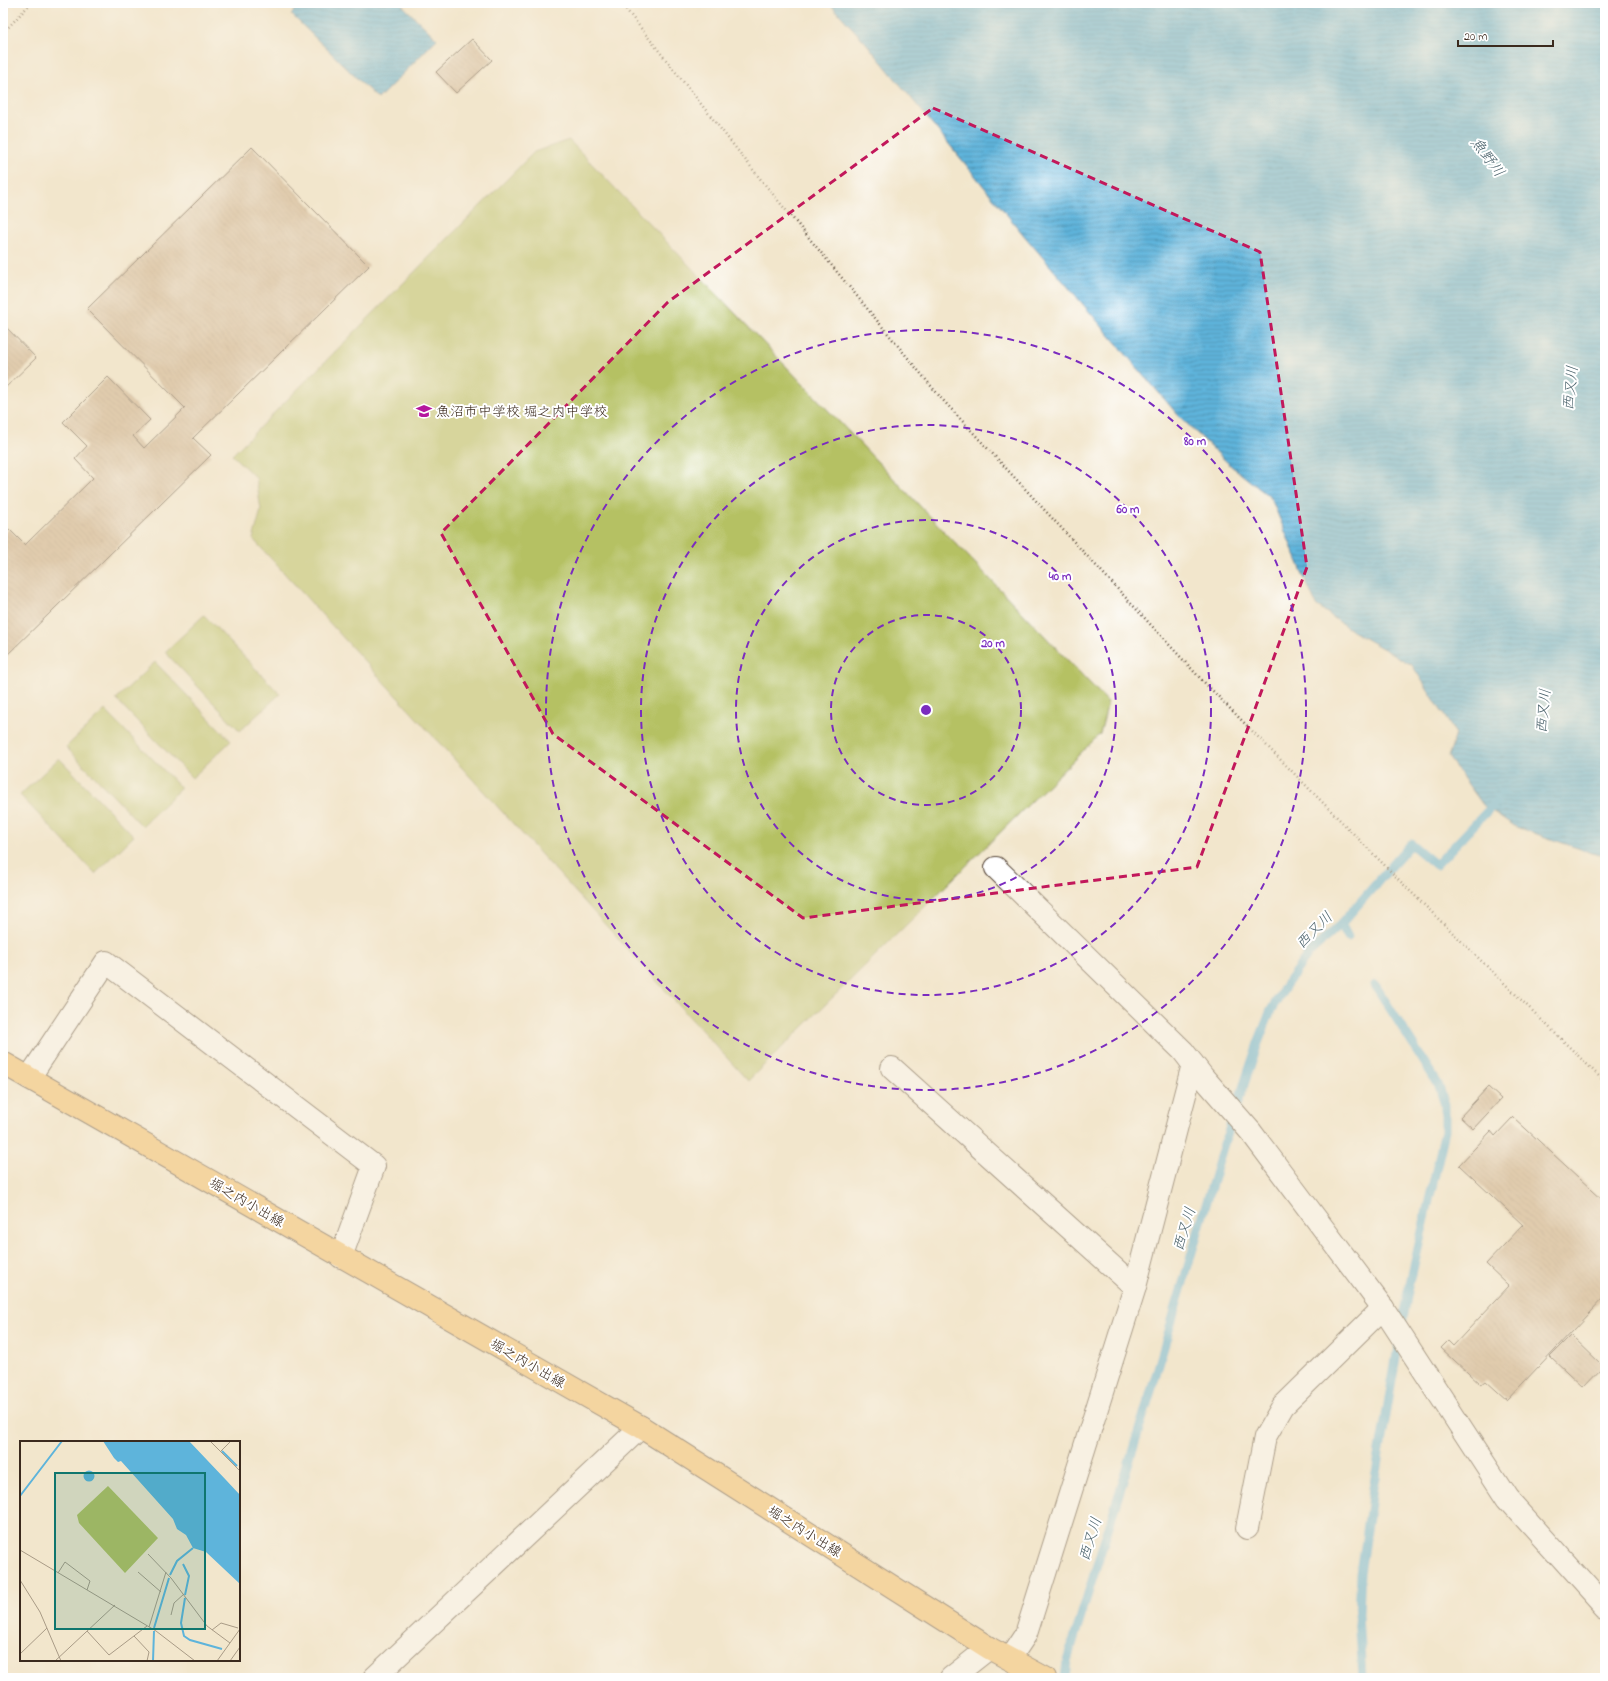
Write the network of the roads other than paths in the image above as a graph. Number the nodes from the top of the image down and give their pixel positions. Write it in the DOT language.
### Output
graph roads {
  1 [pos="996,868"];
  2 [pos="3,1063"];
  3 [pos="892,1068"];
  4 [pos="1198,1070"];
  5 [pos="29,1078"];
  6 [pos="342,1257"];
  7 [pos="1136,1287"];
  8 [pos="1386,1312"];
  9 [pos="640,1428"];
  10 [pos="1247,1528"];
  11 [pos="1605,1607"];
  12 [pos="989,1648"];
  13 [pos="1010,1658"];
  14 [pos="1037,1673"];
  15 [pos="374,1678"];
  16 [pos="951,1678"];
  1 -- 4 [label="street"];
  2 -- 5 [label="main road, 堀之内小出線"];
  3 -- 7 [label="street"];
  4 -- 7 [label="street"];
  4 -- 8 [label="street"];
  5 -- 6 [label="main road, 堀之内小出線"];
  5 -- 6 [label="street"];
  6 -- 9 [label="main road, 堀之内小出線"];
  7 -- 13 [label="street"];
  8 -- 10 [label="street"];
  8 -- 11 [label="street"];
  9 -- 12 [label="main road, 堀之内小出線"];
  9 -- 15 [label="street"];
  12 -- 13 [label="main road, 堀之内小出線"];
  12 -- 16 [label="street"];
  13 -- 14 [label="main road, 堀之内小出線"];
}
